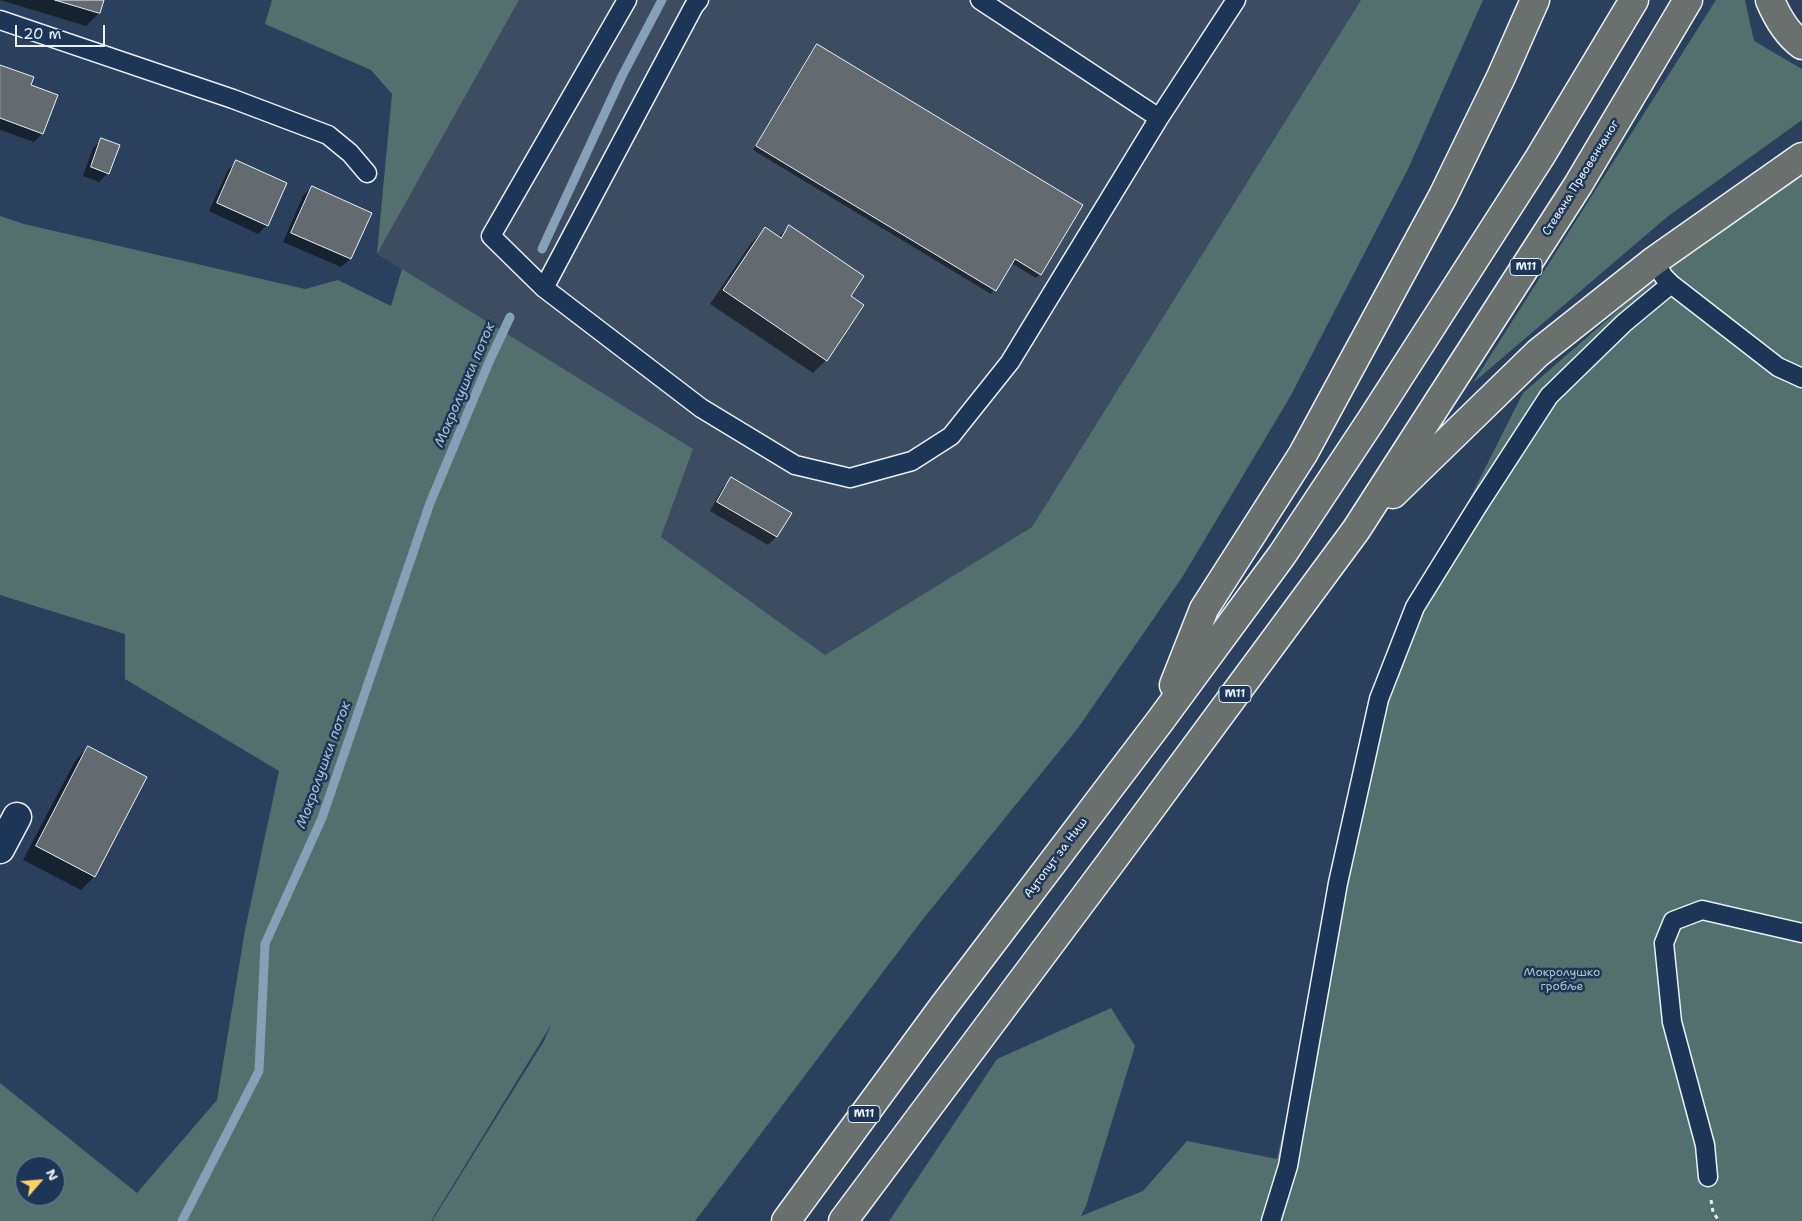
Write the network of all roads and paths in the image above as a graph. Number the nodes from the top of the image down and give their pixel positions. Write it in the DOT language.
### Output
graph roads {
  1 [pos="627,0"];
  2 [pos="699,0"];
  3 [pos="980,0"];
  4 [pos="1236,0"];
  5 [pos="1536,0"];
  6 [pos="1634,0"];
  7 [pos="1688,0"];
  8 [pos="1770,0"];
  9 [pos="0,20"];
  10 [pos="1802,45"];
  11 [pos="1159,118"];
  12 [pos="1802,157"];
  13 [pos="367,173"];
  14 [pos="1654,261"];
  15 [pos="1671,284"];
  16 [pos="544,288"];
  17 [pos="1802,378"];
  18 [pos="1356,530"];
  19 [pos="1160,721"];
  20 [pos="17,817"];
  21 [pos="0,848"];
  22 [pos="1802,933"];
  23 [pos="1708,1177"];
  24 [pos="786,1221"];
  25 [pos="843,1221"];
  26 [pos="1272,1221"];
  1 -- 16 [label="lane"];
  2 -- 16 [label="lane"];
  3 -- 11 [label="lane"];
  4 -- 11 [label="lane"];
  5 -- 19 [label="highway"];
  6 -- 19 [label="highway, Аутопут за Ниш / M11"];
  7 -- 18 [label="highway, Стевана Првовенчаног / M11"];
  8 -- 10 [label="highway"];
  9 -- 13 [label="lane"];
  11 -- 16 [label="lane"];
  12 -- 14 [label="highway"];
  14 -- 15 [label="lane"];
  14 -- 18 [label="highway"];
  15 -- 17 [label="lane"];
  15 -- 26 [label="lane"];
  18 -- 25 [label="highway, M11"];
  19 -- 24 [label="highway, Аутопут за Ниш / M11"];
  20 -- 21 [label="street"];
  22 -- 23 [label="lane"];
}
